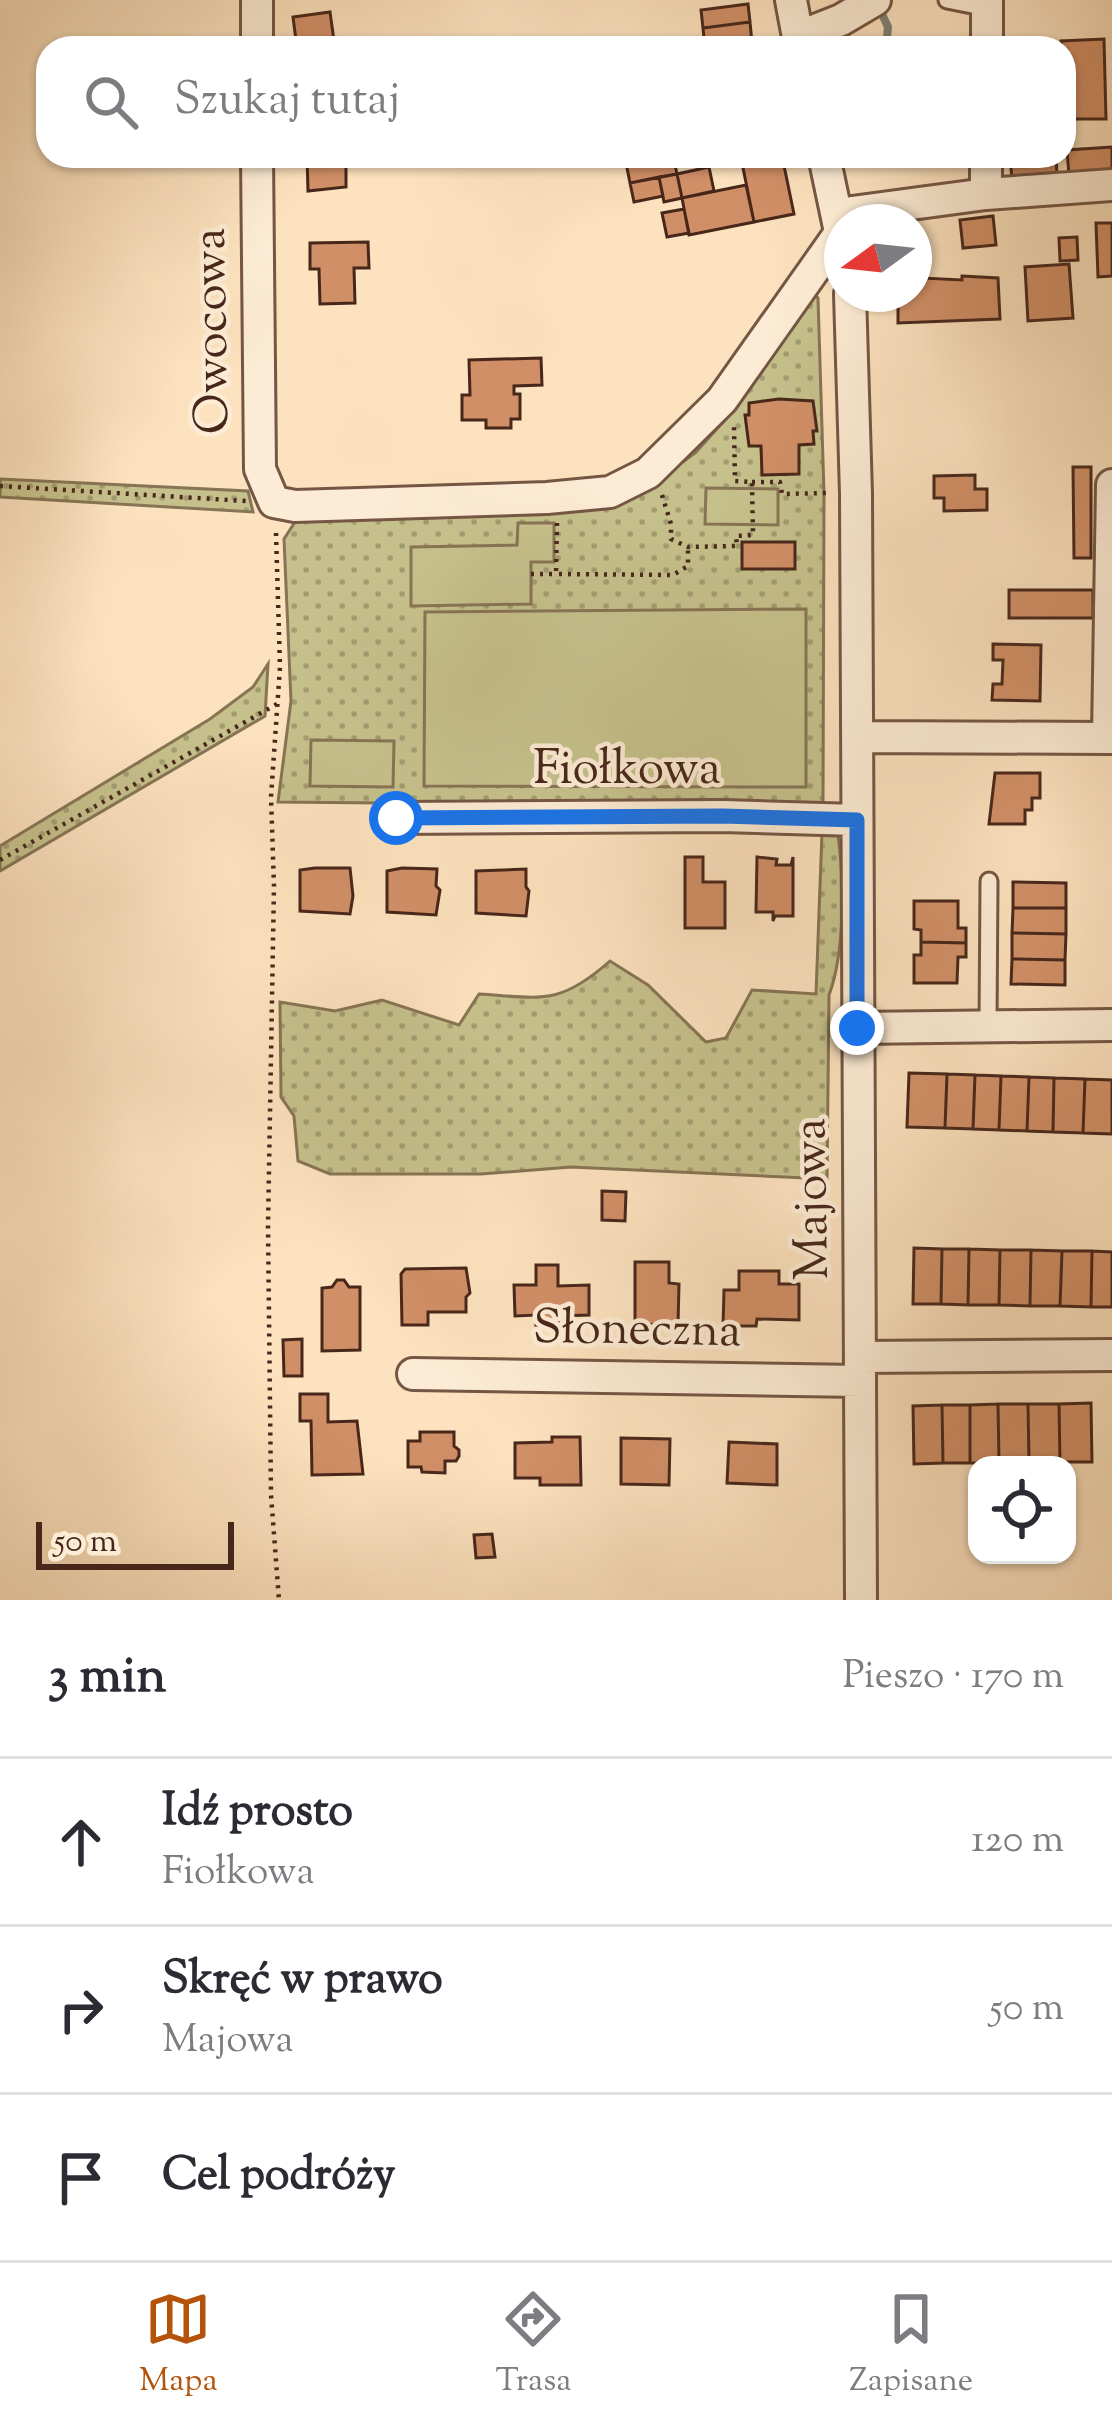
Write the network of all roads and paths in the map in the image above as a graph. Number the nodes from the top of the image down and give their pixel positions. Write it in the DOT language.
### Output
graph roads {
  1 [pos="791,0"];
  2 [pos="875,0"];
  3 [pos="947,0"];
  4 [pos="261,1"];
  5 [pos="987,4"];
  6 [pos="258,36"];
  7 [pos="798,36"];
  8 [pos="812,36"];
  9 [pos="987,36"];
  10 [pos="257,168"];
  11 [pos="827,168"];
  12 [pos="986,168"];
  13 [pos="1112,185"];
  14 [pos="986,194"];
  15 [pos="834,204"];
  16 [pos="932,208"];
  17 [pos="824,254"];
  18 [pos="851,312"];
  19 [pos="734,417"];
  20 [pos="752,482"];
  21 [pos="659,484"];
  22 [pos="1112,485"];
  23 [pos="0,486"];
  24 [pos="856,494"];
  25 [pos="557,497"];
  26 [pos="274,502"];
  27 [pos="688,547"];
  28 [pos="531,574"];
  29 [pos="556,574"];
  30 [pos="278,704"];
  31 [pos="858,737"];
  32 [pos="1110,738"];
  33 [pos="396,818"];
  34 [pos="857,820"];
  35 [pos="0,860"];
  36 [pos="989,881"];
  37 [pos="1112,1025"];
  38 [pos="988,1026"];
  39 [pos="857,1028"];
  40 [pos="1112,1355"];
  41 [pos="861,1369"];
  42 [pos="413,1374"];
  43 [pos="279,1600"];
  44 [pos="861,1600"];
  1 -- 7 [label="street"];
  2 -- 8 [label="street"];
  3 -- 5 [label="lane"];
  4 -- 6 [label="street"];
  5 -- 9 [label="street"];
  10 -- 26 [label="street, Owocowa"];
  11 -- 15 [label="street"];
  12 -- 14 [label="street"];
  13 -- 14 [label="street"];
  14 -- 16 [label="street"];
  17 -- 25 [label="street"];
  18 -- 24 [label="street, Majowa"];
  19 -- 20 [label="path"];
  20 -- 24 [label="path"];
  20 -- 27 [label="path"];
  21 -- 27 [label="path"];
  22 -- 32 [label="street"];
  23 -- 26 [label="path"];
  24 -- 31 [label="street, Majowa"];
  25 -- 26 [label="street"];
  25 -- 29 [label="path"];
  26 -- 30 [label="path"];
  27 -- 29 [label="path"];
  28 -- 29 [label="path"];
  30 -- 35 [label="path"];
  30 -- 43 [label="path"];
  31 -- 32 [label="street"];
  31 -- 34 [label="street, Majowa"];
  33 -- 34 [label="street, Fiołkowa"];
  34 -- 39 [label="street, Majowa"];
  36 -- 38 [label="lane"];
  37 -- 38 [label="street"];
  38 -- 39 [label="street"];
  39 -- 41 [label="street, Majowa"];
  40 -- 41 [label="street, Słoneczna"];
  41 -- 42 [label="street, Słoneczna"];
  41 -- 44 [label="street, Majowa"];
}
